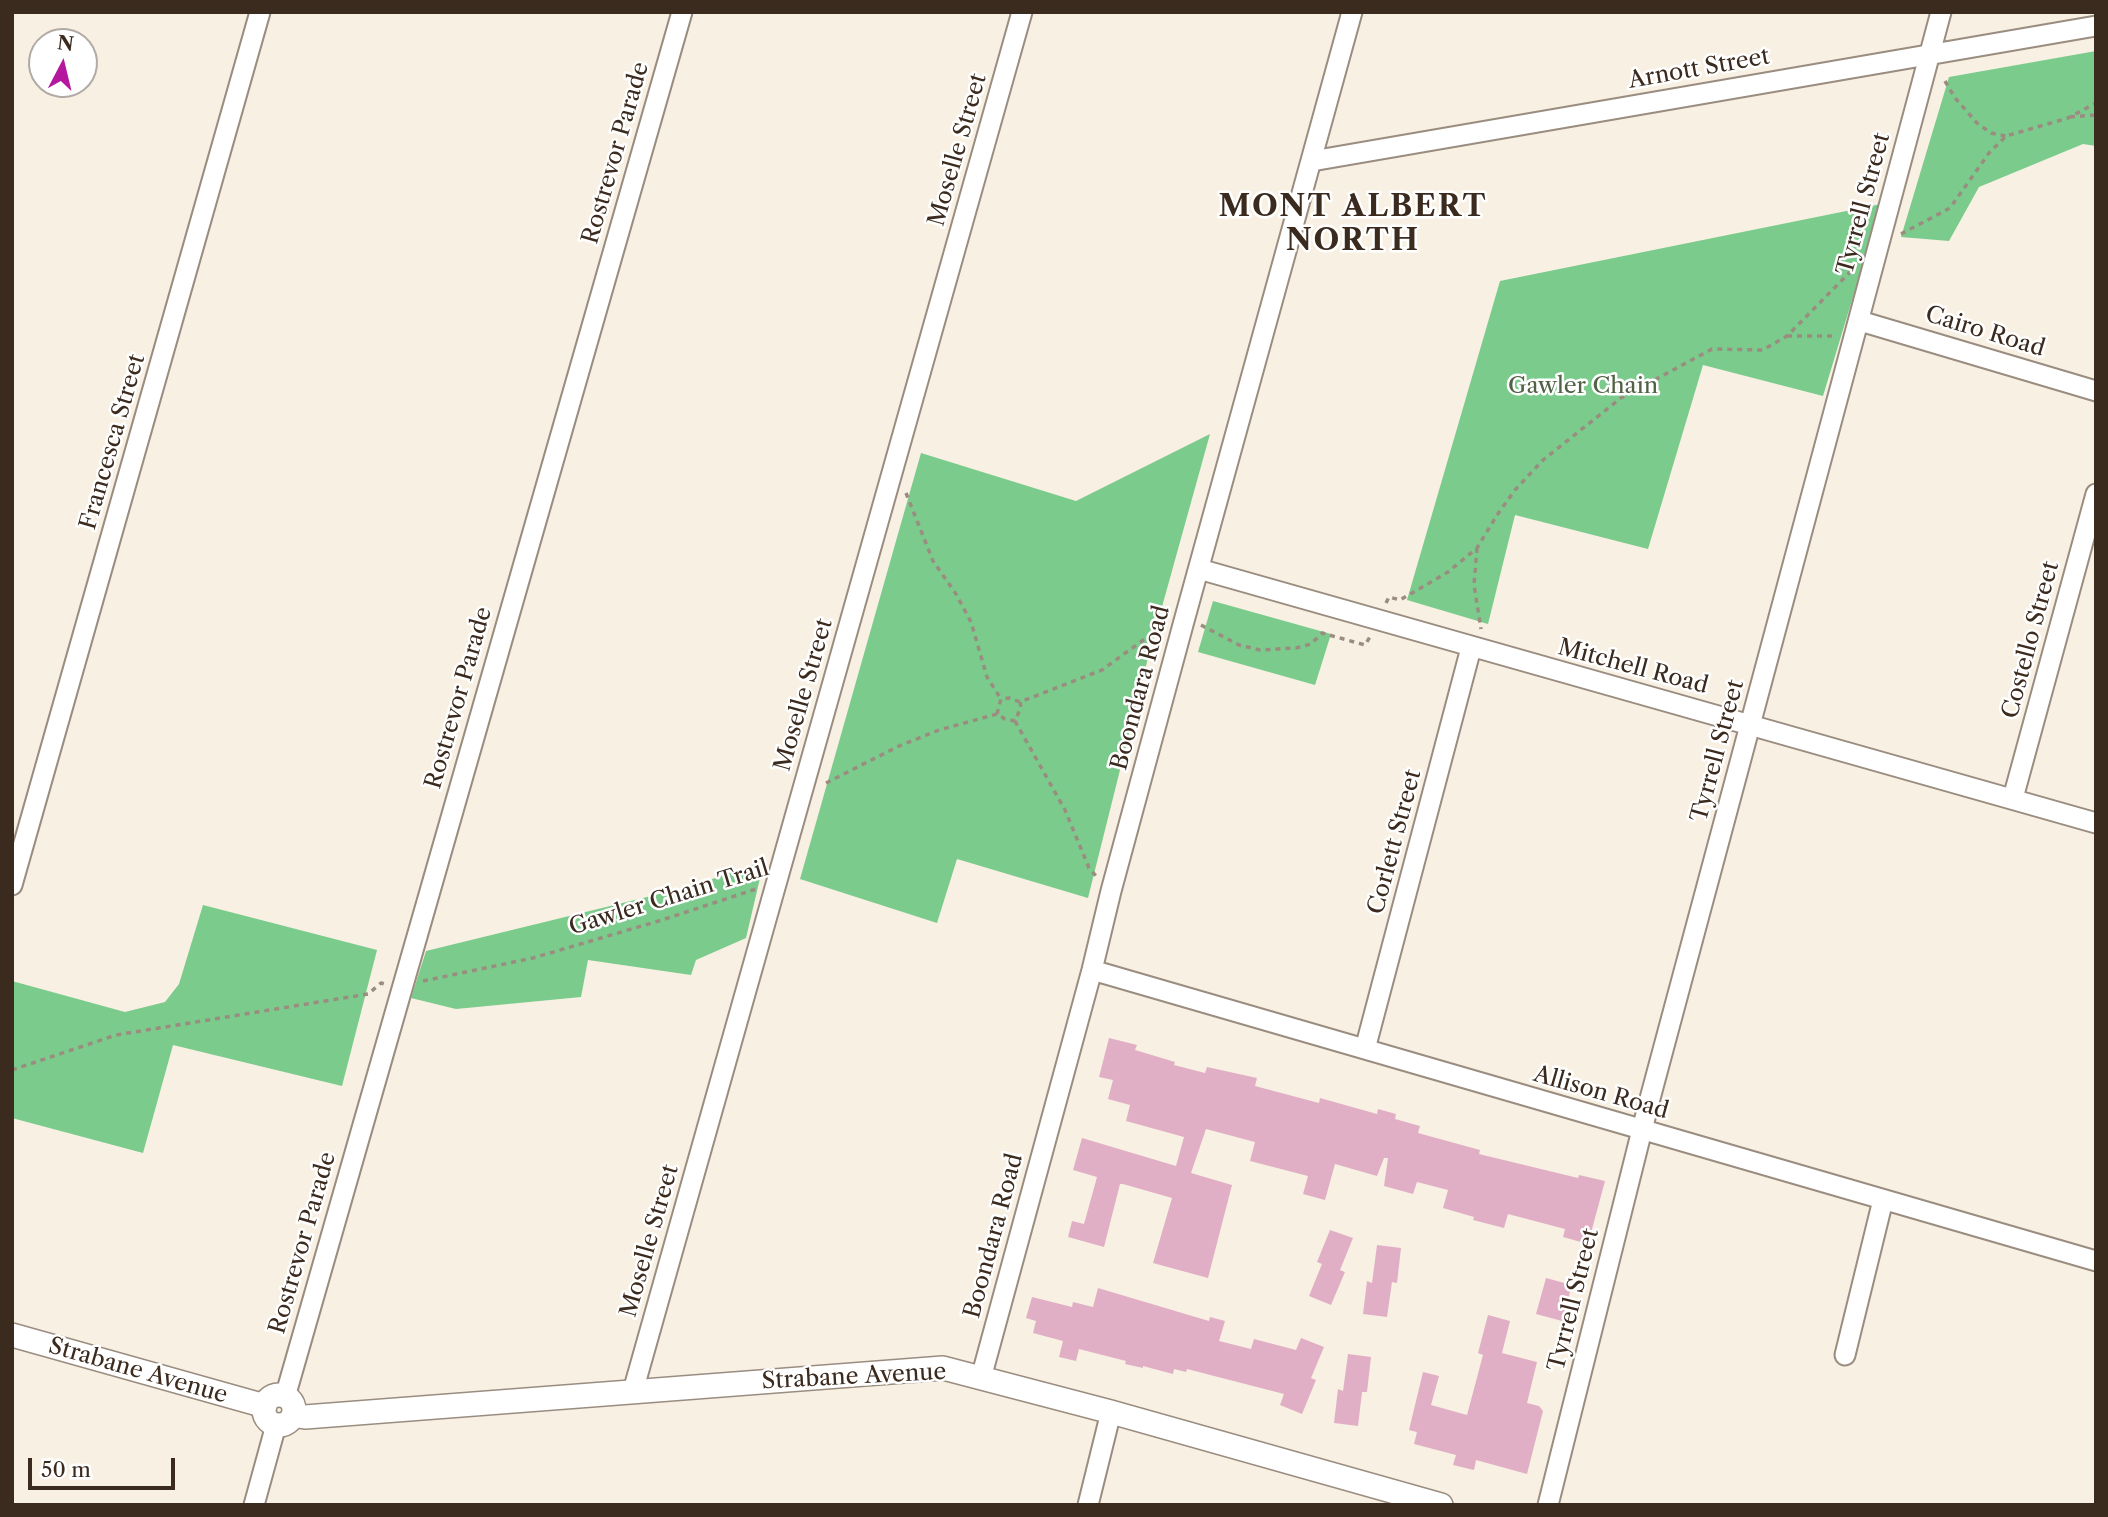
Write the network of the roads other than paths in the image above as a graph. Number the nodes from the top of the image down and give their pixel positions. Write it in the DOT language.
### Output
graph roads {
  1 [pos="260,12"];
  2 [pos="682,12"];
  3 [pos="1022,12"];
  4 [pos="1352,12"];
  5 [pos="1941,12"];
  6 [pos="2096,26"];
  7 [pos="1930,53"];
  8 [pos="1312,161"];
  9 [pos="1858,328"];
  10 [pos="2096,391"];
  11 [pos="2096,494"];
  12 [pos="1199,569"];
  13 [pos="1478,650"];
  14 [pos="1750,725"];
  15 [pos="2013,798"];
  16 [pos="2096,823"];
  17 [pos="12,885"];
  18 [pos="1092,970"];
  19 [pos="1365,1049"];
  20 [pos="1641,1130"];
  21 [pos="1883,1200"];
  22 [pos="2096,1261"];
  23 [pos="12,1335"];
  24 [pos="1845,1355"];
  25 [pos="981,1378"];
  26 [pos="633,1391"];
  27 [pos="280,1411"];
  28 [pos="1111,1412"];
  29 [pos="254,1505"];
  30 [pos="1088,1505"];
  31 [pos="1441,1505"];
  32 [pos="1548,1505"];
  1 -- 17 [label="street, Francesca Street"];
  2 -- 27 [label="street, Rostrevor Parade"];
  3 -- 26 [label="street, Moselle Street"];
  4 -- 8 [label="street, Boondara Road"];
  5 -- 7 [label="street, Tyrrell Street"];
  6 -- 7 [label="street, Arnott Street"];
  7 -- 8 [label="street, Arnott Street"];
  7 -- 9 [label="street, Tyrrell Street"];
  8 -- 12 [label="street, Boondara Road"];
  9 -- 10 [label="street, Cairo Road"];
  9 -- 14 [label="street, Tyrrell Street"];
  11 -- 15 [label="street, Costello Street"];
  12 -- 13 [label="street, Mitchell Road"];
  12 -- 18 [label="street, Boondara Road"];
  13 -- 14 [label="street, Mitchell Road"];
  13 -- 19 [label="street, Corlett Street"];
  14 -- 15 [label="street, Mitchell Road"];
  14 -- 20 [label="street, Tyrrell Street"];
  15 -- 16 [label="street, Mitchell Road"];
  18 -- 19 [label="street, Allison Road"];
  18 -- 25 [label="street, Boondara Road"];
  19 -- 20 [label="street, Allison Road"];
  20 -- 21 [label="street, Allison Road"];
  20 -- 32 [label="street, Tyrrell Street"];
  21 -- 22 [label="street, Allison Road"];
  21 -- 24 [label="street"];
  23 -- 27 [label="street, Strabane Avenue"];
  25 -- 26 [label="street, Strabane Avenue"];
  25 -- 28 [label="street, Strabane Avenue"];
  26 -- 27 [label="street, Strabane Avenue"];
  27 -- 29 [label="street, Rostrevor Parade"];
  28 -- 30 [label="street"];
  28 -- 31 [label="street, Strabane Avenue"];
}
